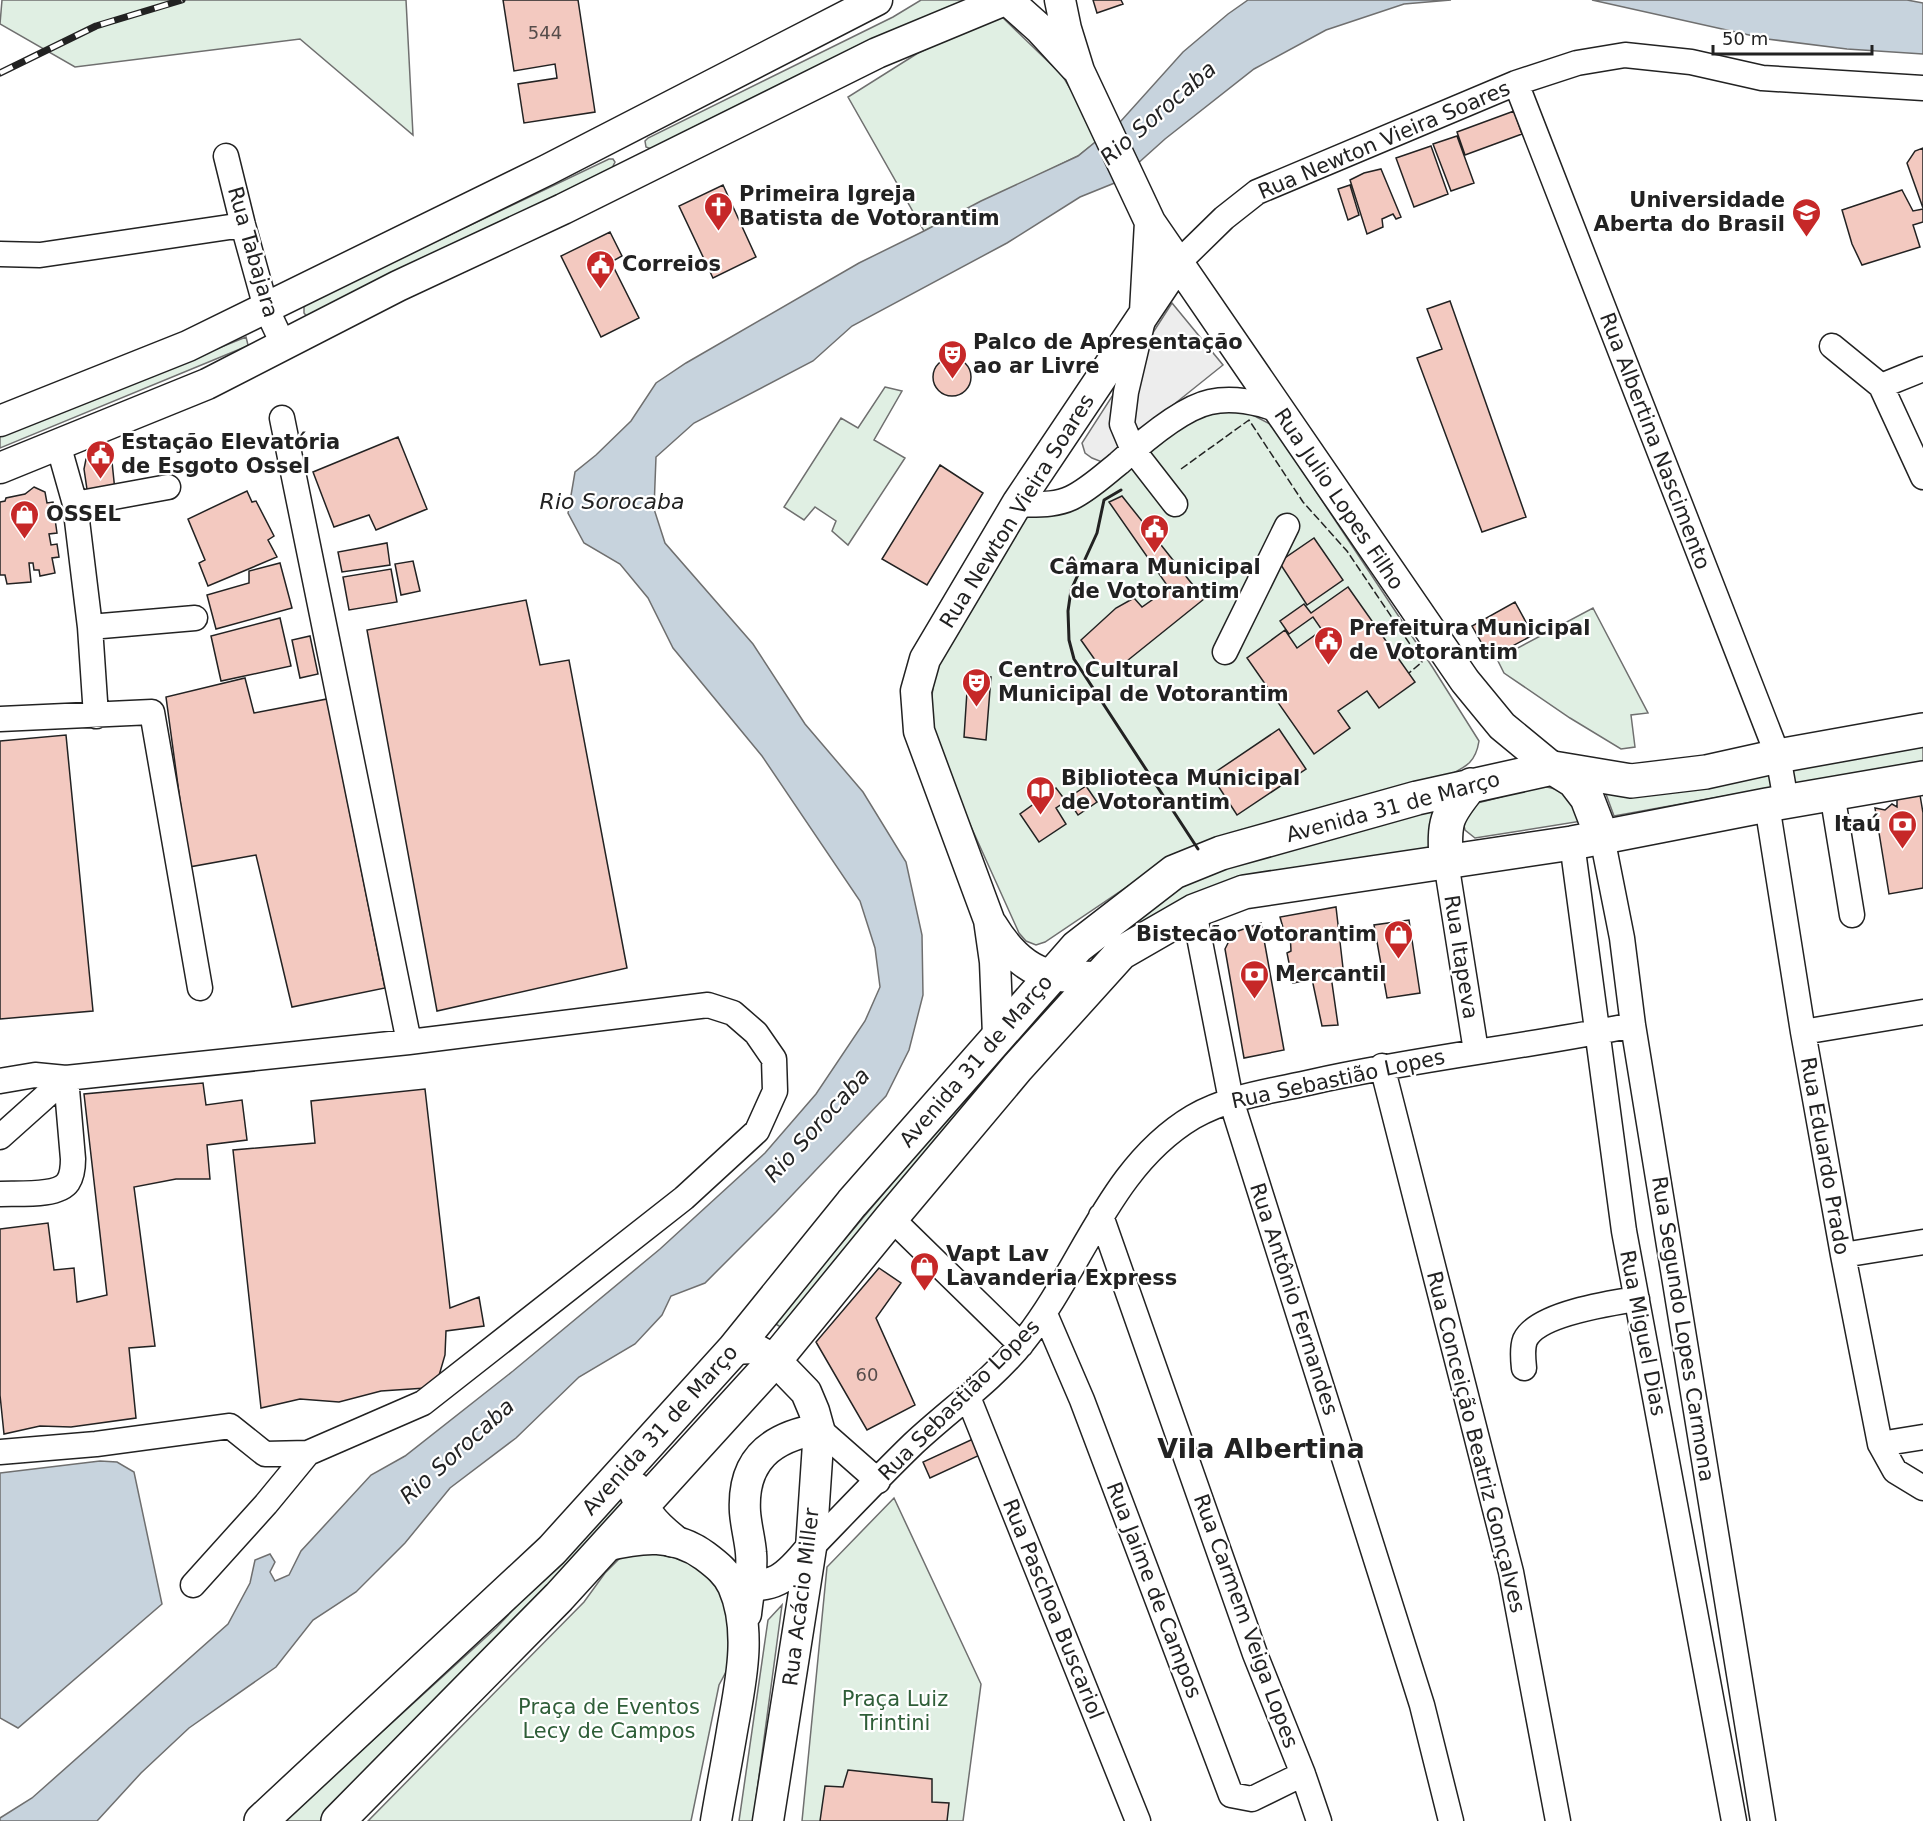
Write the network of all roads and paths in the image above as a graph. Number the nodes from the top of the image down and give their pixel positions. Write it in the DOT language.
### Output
graph roads {
  1 [pos="877,0"];
  2 [pos="1060,0"];
  3 [pos="1008,2"];
  4 [pos="1084,80"];
  5 [pos="1516,83"];
  6 [pos="1923,88"];
  7 [pos="621,133"];
  8 [pos="226,156"];
  9 [pos="640,170"];
  10 [pos="1148,217"];
  11 [pos="243,225"];
  12 [pos="0,254"];
  13 [pos="1179,262"];
  14 [pos="266,308"];
  15 [pos="1144,313"];
  16 [pos="284,345"];
  17 [pos="1832,346"];
  18 [pos="1923,369"];
  19 [pos="1881,386"];
  20 [pos="1278,410"];
  21 [pos="282,418"];
  22 [pos="0,421"];
  23 [pos="58,444"];
  24 [pos="1133,450"];
  25 [pos="0,468"];
  26 [pos="1923,477"];
  27 [pos="168,487"];
  28 [pos="75,504"];
  29 [pos="1175,504"];
  30 [pos="1016,505"];
  31 [pos="1287,526"];
  32 [pos="195,618"];
  33 [pos="90,627"];
  34 [pos="1225,652"];
  35 [pos="96,716"];
  36 [pos="0,719"];
  37 [pos="1923,730"];
  38 [pos="1778,756"];
  39 [pos="1553,768"];
  40 [pos="1923,778"];
  41 [pos="1471,785"];
  42 [pos="1832,793"];
  43 [pos="1777,803"];
  44 [pos="1587,840"];
  45 [pos="1446,862"];
  46 [pos="1194,911"];
  47 [pos="1852,915"];
  48 [pos="989,920"];
  49 [pos="1052,975"];
  50 [pos="1099,977"];
  51 [pos="200,988"];
  52 [pos="1923,1012"];
  53 [pos="1633,1025"];
  54 [pos="1803,1032"];
  55 [pos="1596,1033"];
  56 [pos="998,1035"];
  57 [pos="409,1042"];
  58 [pos="1476,1051"];
  59 [pos="1382,1066"];
  60 [pos="66,1078"];
  61 [pos="0,1081"];
  62 [pos="1231,1100"];
  63 [pos="0,1137"];
  64 [pos="0,1194"];
  65 [pos="1101,1216"];
  66 [pos="891,1218"];
  67 [pos="1923,1242"];
  68 [pos="1843,1255"];
  69 [pos="1637,1299"];
  70 [pos="1045,1314"];
  71 [pos="1021,1345"];
  72 [pos="734,1349"];
  73 [pos="775,1360"];
  74 [pos="1524,1368"];
  75 [pos="968,1397"];
  76 [pos="819,1429"];
  77 [pos="1923,1437"];
  78 [pos="1880,1444"];
  79 [pos="0,1452"];
  80 [pos="308,1453"];
  81 [pos="632,1460"];
  82 [pos="878,1481"];
  83 [pos="1923,1488"];
  84 [pos="642,1508"];
  85 [pos="672,1539"];
  86 [pos="605,1546"];
  87 [pos="811,1548"];
  88 [pos="193,1585"];
  89 [pos="740,1585"];
  90 [pos="1303,1774"];
  91 [pos="261,1821"];
  92 [pos="338,1821"];
  93 [pos="716,1821"];
  94 [pos="768,1821"];
  95 [pos="1138,1821"];
  96 [pos="1319,1821"];
  97 [pos="1451,1821"];
  98 [pos="1558,1821"];
  99 [pos="1734,1821"];
  100 [pos="1763,1821"];
  1 -- 7 [label="main road"];
  2 -- 4 [label="main road"];
  3 -- 4 [label="main road"];
  3 -- 9 [label="main road"];
  4 -- 10 [label="main road, Rua Julio Lopes Filho"];
  5 -- 6 [label="street, Rua Newton Vieira Soares"];
  5 -- 13 [label="street, Rua Newton Vieira Soares"];
  5 -- 38 [label="street, Rua Albertina Nascimento"];
  7 -- 9 [label="main road"];
  7 -- 14 [label="main road"];
  8 -- 11 [label="street, Rua Tabajara"];
  9 -- 16 [label="main road"];
  10 -- 13 [label="main road, Rua Julio Lopes Filho"];
  10 -- 15 [label="main road"];
  11 -- 12 [label="street"];
  11 -- 14 [label="street, Rua Tabajara"];
  13 -- 15 [label="main road, Rua Newton Vieira Soares"];
  13 -- 20 [label="main road, Rua Julio Lopes Filho"];
  14 -- 16 [label="street, Rua Tabajara"];
  14 -- 22 [label="main road"];
  15 -- 24 [label="street"];
  15 -- 30 [label="main road, Rua Newton Vieira Soares"];
  16 -- 23 [label="main road"];
  17 -- 19 [label="street"];
  18 -- 19 [label="street"];
  19 -- 26 [label="street"];
  20 -- 24 [label="street"];
  20 -- 39 [label="main road, Rua Julio Lopes Filho"];
  21 -- 57 [label="street"];
  23 -- 25 [label="main road"];
  23 -- 28 [label="street"];
  24 -- 29 [label="street"];
  24 -- 30 [label="street"];
  27 -- 28 [label="street"];
  28 -- 33 [label="street"];
  30 -- 48 [label="main road, Rua Newton Vieira Soares"];
  31 -- 34 [label="street"];
  32 -- 33 [label="street"];
  33 -- 35 [label="street"];
  35 -- 36 [label="street"];
  35 -- 51 [label="street"];
  37 -- 38 [label="highway, Avenida 31 de Março"];
  38 -- 39 [label="highway, Avenida 31 de Março"];
  38 -- 43 [label="street, Rua Albertina Nascimento"];
  39 -- 41 [label="highway, Avenida 31 de Março"];
  39 -- 44 [label="highway"];
  40 -- 42 [label="highway, Avenida 31 de Março"];
  41 -- 45 [label="highway"];
  41 -- 49 [label="highway, Avenida 31 de Março"];
  42 -- 43 [label="highway, Avenida 31 de Março"];
  42 -- 47 [label="street"];
  43 -- 44 [label="highway, Avenida 31 de Março"];
  43 -- 54 [label="street, Rua Eduardo Prado"];
  44 -- 45 [label="highway, Avenida 31 de Março"];
  44 -- 53 [label="street, Rua Segundo Lopes Carmona"];
  44 -- 55 [label="street, Rua Miguel Dias"];
  45 -- 46 [label="highway, Avenida 31 de Março"];
  45 -- 58 [label="street, Rua Itapeva"];
  46 -- 50 [label="highway, Avenida 31 de Março"];
  46 -- 62 [label="street, Rua Antônio Fernandes"];
  48 -- 49 [label="main road"];
  48 -- 56 [label="main road"];
  49 -- 50 [label="main road"];
  49 -- 56 [label="highway, Avenida 31 de Março"];
  50 -- 66 [label="highway, Avenida 31 de Março"];
  52 -- 54 [label="street"];
  53 -- 55 [label="street, Rua Sebastião Lopes"];
  53 -- 100 [label="street, Rua Segundo Lopes Carmona"];
  54 -- 68 [label="street, Rua Eduardo Prado"];
  55 -- 58 [label="street, Rua Sebastião Lopes"];
  55 -- 69 [label="street, Rua Miguel Dias"];
  56 -- 72 [label="highway, Avenida 31 de Março"];
  57 -- 60 [label="street"];
  57 -- 80 [label="street"];
  58 -- 59 [label="street, Rua Sebastião Lopes"];
  59 -- 62 [label="street, Rua Sebastião Lopes"];
  59 -- 98 [label="street, Rua Conceição Beatriz Gonçalves"];
  60 -- 61 [label="street"];
  60 -- 63 [label="street"];
  60 -- 64 [label="street"];
  62 -- 65 [label="street, Rua Sebastião Lopes"];
  62 -- 97 [label="street, Rua Antônio Fernandes"];
  65 -- 70 [label="street, Rua Sebastião Lopes"];
  65 -- 90 [label="street, Rua Carmem Veiga Lopes"];
  66 -- 71 [label="street"];
  66 -- 73 [label="highway, Avenida 31 de Março"];
  67 -- 68 [label="street"];
  68 -- 78 [label="street, Rua Eduardo Prado"];
  69 -- 74 [label="street"];
  69 -- 99 [label="street, Rua Miguel Dias"];
  70 -- 71 [label="street, Rua Sebastião Lopes"];
  70 -- 90 [label="street, Rua Jaime de Campos"];
  71 -- 75 [label="street, Rua Sebastião Lopes"];
  72 -- 73 [label="main road, Rua Acácio Miller"];
  72 -- 81 [label="highway, Avenida 31 de Março"];
  73 -- 76 [label="main road, Rua Acácio Miller"];
  73 -- 84 [label="highway, Avenida 31 de Março"];
  75 -- 82 [label="street, Rua Sebastião Lopes"];
  75 -- 95 [label="street, Rua Paschoa Buscariol"];
  76 -- 82 [label="street"];
  76 -- 87 [label="main road, Rua Acácio Miller"];
  76 -- 89 [label="main road"];
  77 -- 78 [label="street"];
  78 -- 83 [label="street, Rua Eduardo Prado"];
  79 -- 80 [label="street"];
  80 -- 88 [label="street"];
  81 -- 84 [label="highway"];
  81 -- 91 [label="highway, Avenida 31 de Março"];
  82 -- 87 [label="street, Rua Sebastião Lopes"];
  84 -- 85 [label="highway"];
  84 -- 86 [label="highway, Avenida 31 de Março"];
  85 -- 86 [label="main road"];
  85 -- 89 [label="main road"];
  86 -- 92 [label="highway, Avenida 31 de Março"];
  87 -- 89 [label="main road"];
  87 -- 94 [label="main road, Rua Acácio Miller"];
  89 -- 93 [label="main road"];
  90 -- 96 [label="street, Rua Carmem Veiga Lopes"];
}
